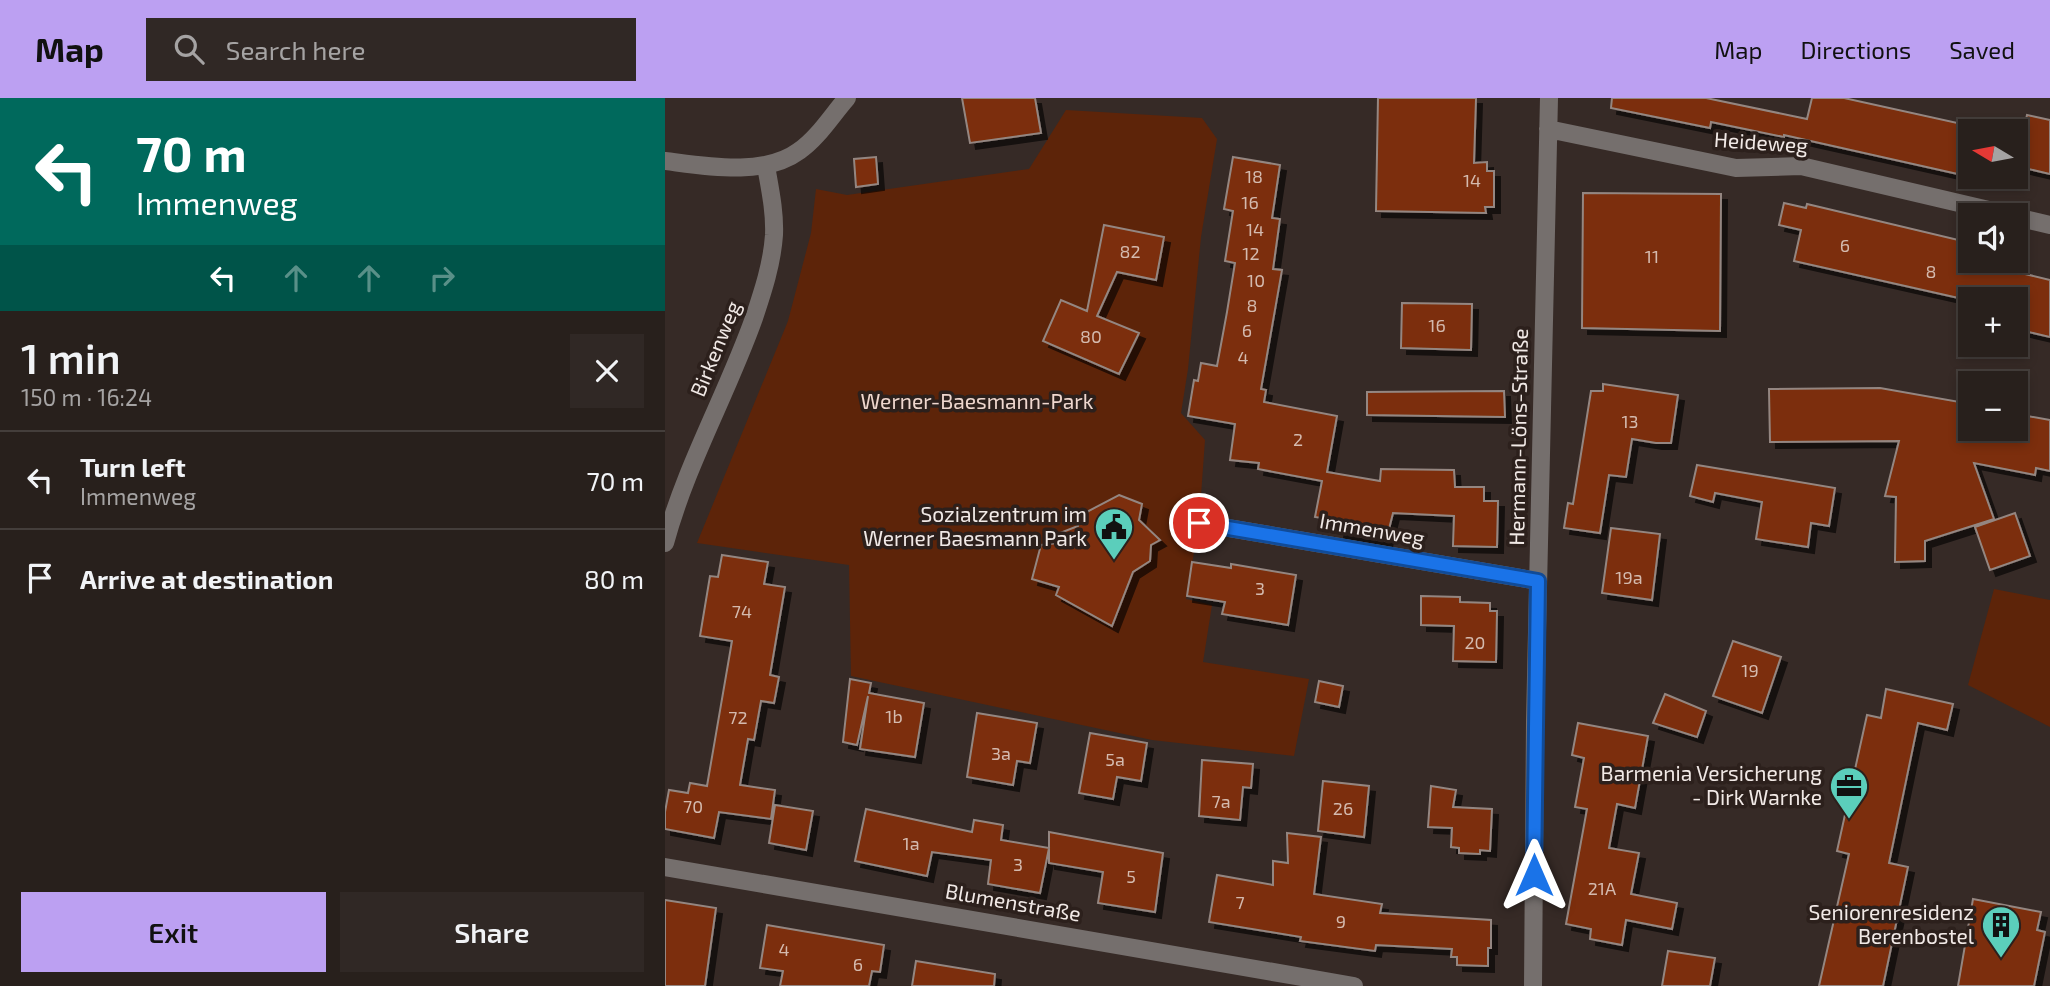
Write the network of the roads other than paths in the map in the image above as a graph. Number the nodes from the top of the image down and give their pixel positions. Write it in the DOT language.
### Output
graph roads {
  1 [pos="847,98"];
  2 [pos="1549,98"];
  3 [pos="1548,129"];
  4 [pos="665,161"];
  5 [pos="766,166"];
  6 [pos="1959,203"];
  7 [pos="2028,220"];
  8 [pos="2050,225"];
  9 [pos="1199,523"];
  10 [pos="665,543"];
  11 [pos="1538,581"];
  12 [pos="665,867"];
  13 [pos="1354,986"];
  14 [pos="1533,986"];
  1 -- 5 [label="street"];
  2 -- 3 [label="street, Hermann-Löns-Straße"];
  3 -- 6 [label="street, Heideweg"];
  3 -- 11 [label="street, Hermann-Löns-Straße"];
  4 -- 5 [label="street"];
  5 -- 10 [label="street, Birkenweg"];
  7 -- 8 [label="street"];
  9 -- 11 [label="street, Immenweg"];
  11 -- 14 [label="street, Hermann-Löns-Straße"];
  12 -- 13 [label="street, Blumenstraße"];
}
